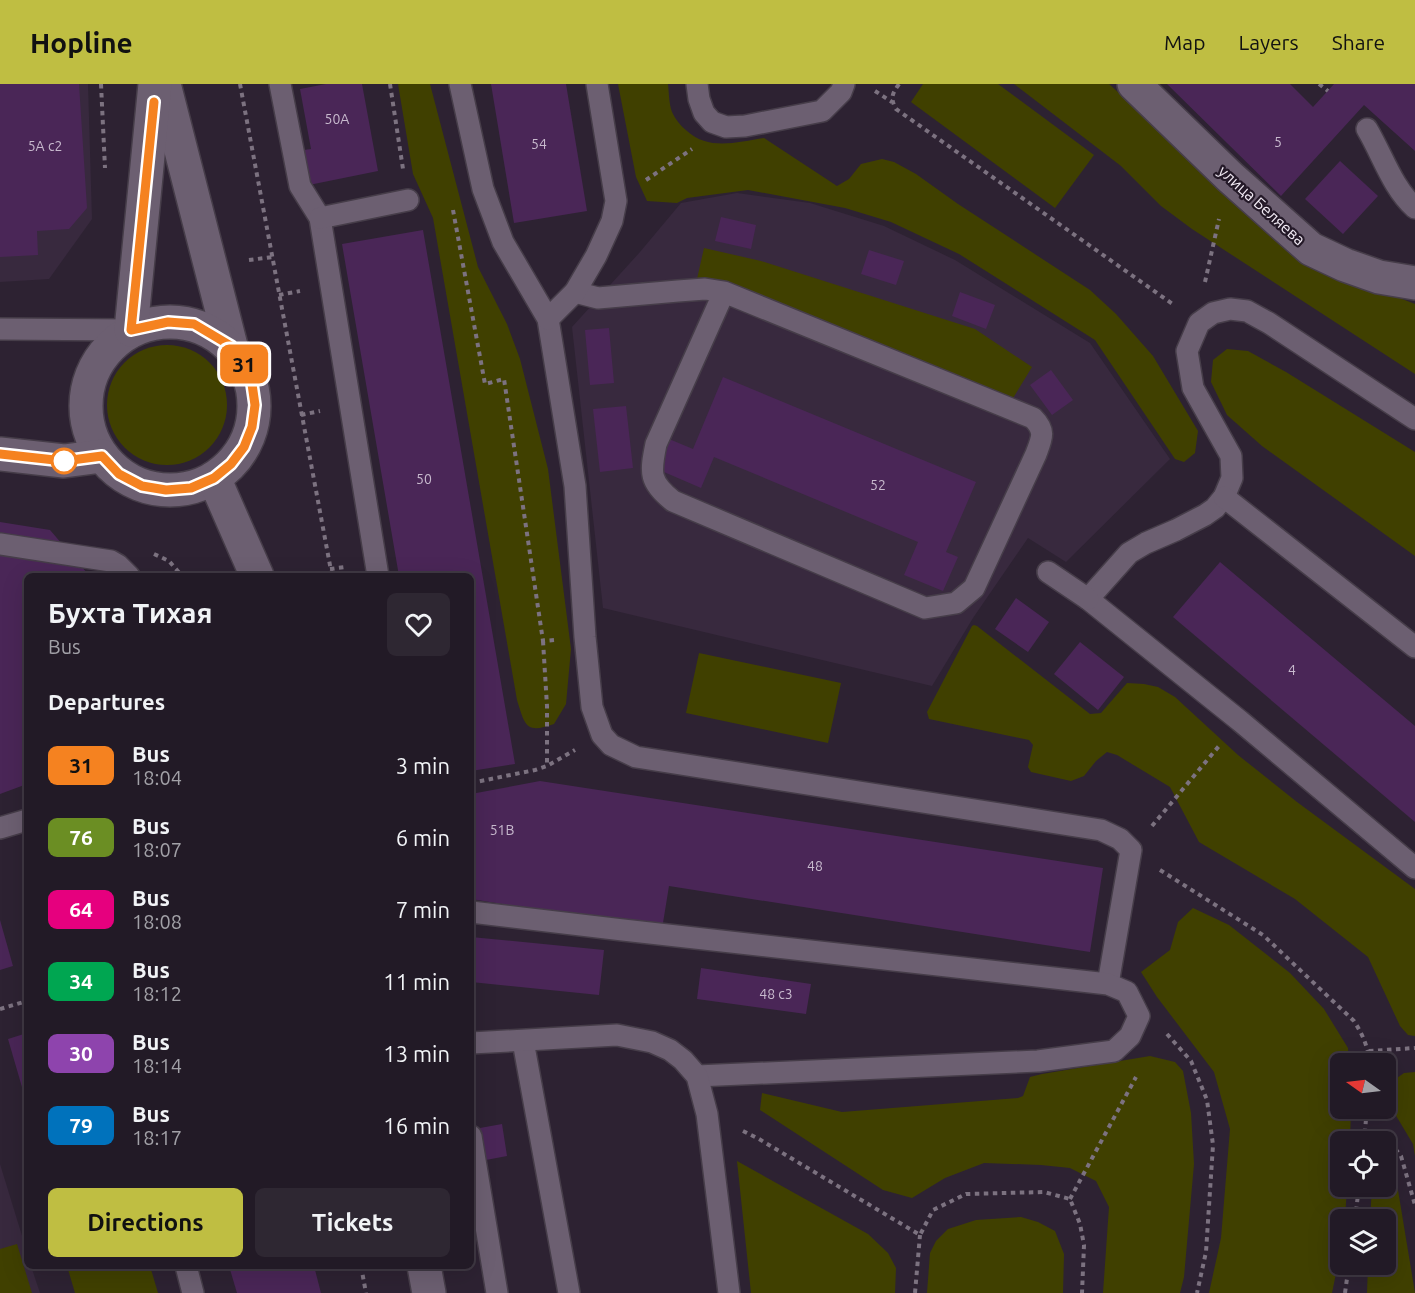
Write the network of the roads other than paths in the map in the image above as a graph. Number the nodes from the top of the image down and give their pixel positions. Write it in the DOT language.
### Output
graph roads {
  1 [pos="155,84"];
  2 [pos="164,84"];
  3 [pos="280,84"];
  4 [pos="460,84"];
  5 [pos="597,84"];
  6 [pos="697,84"];
  7 [pos="843,84"];
  8 [pos="1134,84"];
  9 [pos="1367,129"];
  10 [pos="408,200"];
  11 [pos="1415,208"];
  12 [pos="320,218"];
  13 [pos="1415,283"];
  14 [pos="575,292"];
  15 [pos="724,292"];
  16 [pos="548,319"];
  17 [pos="0,328"];
  18 [pos="131,330"];
  19 [pos="231,346"];
  20 [pos="1415,419"];
  21 [pos="0,454"];
  22 [pos="102,456"];
  23 [pos="214,478"];
  24 [pos="1224,497"];
  25 [pos="0,544"];
  26 [pos="1048,572"];
  27 [pos="126,573"];
  28 [pos="256,573"];
  29 [pos="378,573"];
  30 [pos="1088,599"];
  31 [pos="1415,647"];
  32 [pos="24,821"];
  33 [pos="0,828"];
  34 [pos="1415,868"];
  35 [pos="474,912"];
  36 [pos="1108,984"];
  37 [pos="523,1041"];
  38 [pos="474,1043"];
  39 [pos="697,1076"];
  40 [pos="474,1154"];
  41 [pos="187,1269"];
  42 [pos="425,1269"];
  43 [pos="193,1293"];
  44 [pos="429,1293"];
  45 [pos="497,1293"];
  46 [pos="569,1293"];
  47 [pos="729,1293"];
  1 -- 18 [label="main road"];
  2 -- 19 [label="main road"];
  3 -- 12 [label="lane"];
  4 -- 16 [label="lane"];
  5 -- 14 [label="lane"];
  6 -- 7 [label="lane"];
  8 -- 13 [label="main road, улица Беляева"];
  9 -- 11 [label="lane"];
  10 -- 12 [label="lane"];
  12 -- 29 [label="lane"];
  14 -- 15 [label="lane"];
  14 -- 16 [label="lane"];
  15 -- 15 [label="lane"];
  16 -- 36 [label="lane"];
  17 -- 18 [label="lane"];
  18 -- 19 [label="main road"];
  18 -- 22 [label="main road"];
  19 -- 23 [label="main road"];
  20 -- 24 [label="lane"];
  21 -- 22 [label="main road"];
  22 -- 23 [label="main road"];
  23 -- 28 [label="main road"];
  24 -- 30 [label="lane"];
  24 -- 31 [label="lane"];
  25 -- 27 [label="lane"];
  26 -- 30 [label="lane"];
  30 -- 34 [label="lane"];
  32 -- 33 [label="lane"];
  35 -- 36 [label="lane"];
  36 -- 39 [label="lane"];
  37 -- 38 [label="lane"];
  37 -- 39 [label="lane"];
  37 -- 46 [label="lane"];
  39 -- 47 [label="lane"];
  40 -- 45 [label="lane"];
  41 -- 43 [label="lane"];
  42 -- 44 [label="main road"];
}
